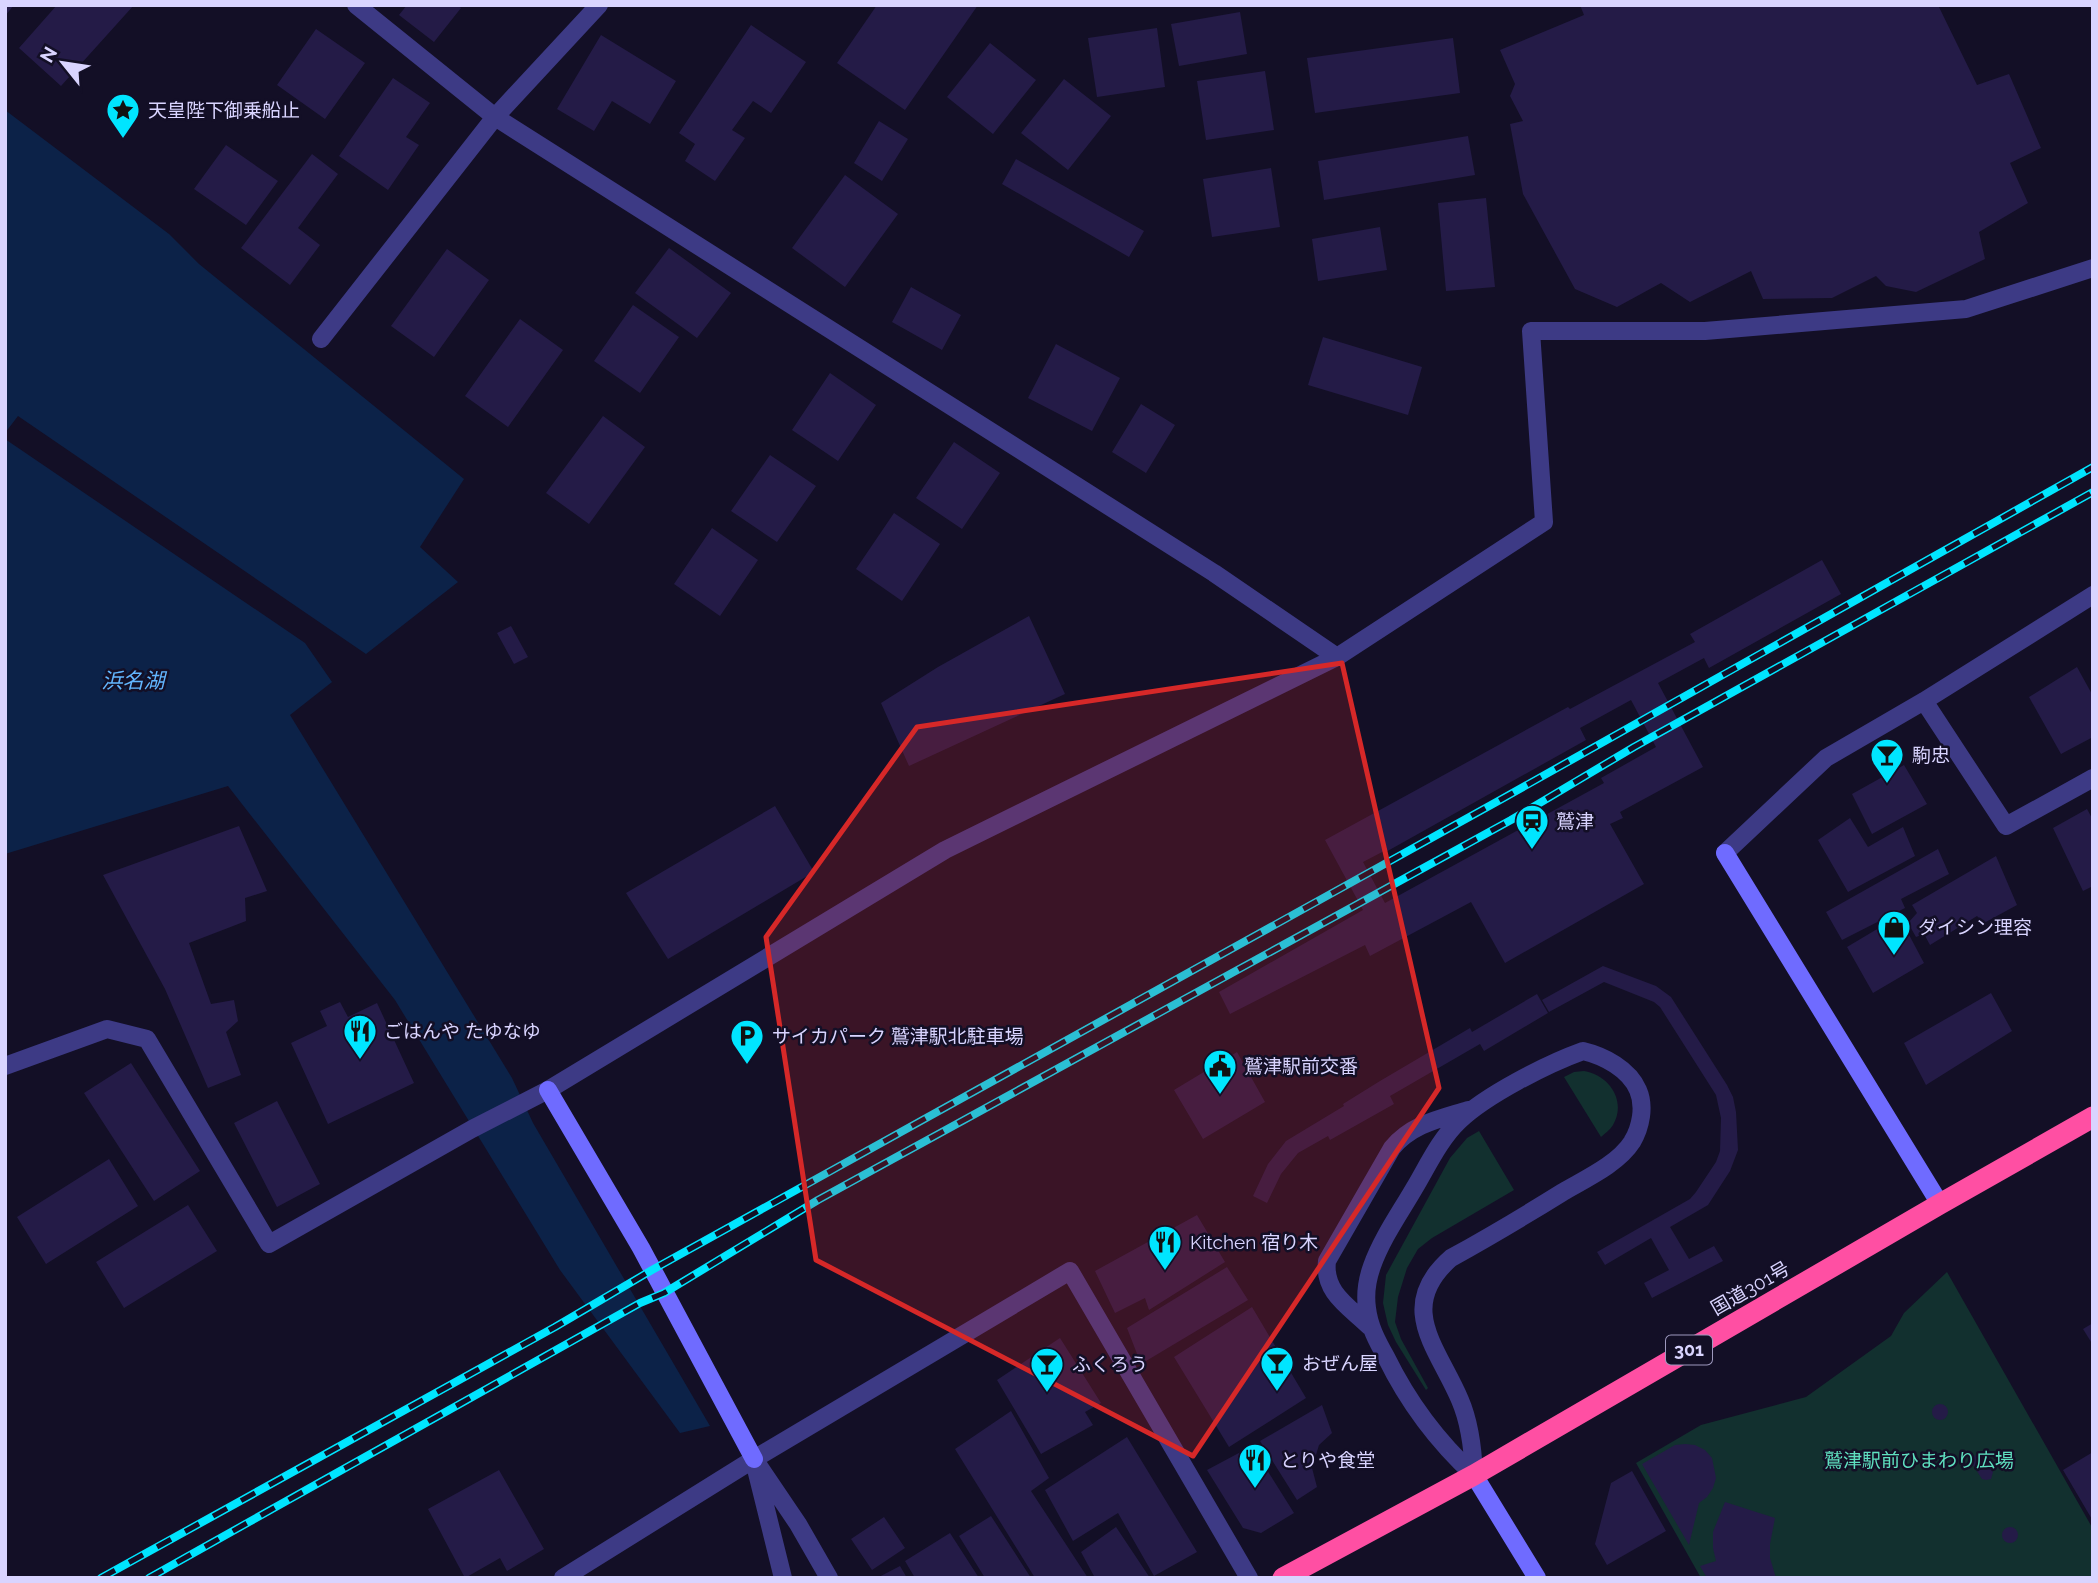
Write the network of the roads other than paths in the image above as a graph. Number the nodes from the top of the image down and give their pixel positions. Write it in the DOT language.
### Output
graph roads {
  1 [pos="356,5"];
  2 [pos="598,5"];
  3 [pos="495,117"];
  4 [pos="2093,268"];
  5 [pos="321,339"];
  6 [pos="2093,596"];
  7 [pos="1338,657"];
  8 [pos="1924,701"];
  9 [pos="2093,778"];
  10 [pos="5,1066"];
  11 [pos="548,1090"];
  12 [pos="1475,1108"];
  13 [pos="2093,1117"];
  14 [pos="1940,1204"];
  15 [pos="1370,1327"];
  16 [pos="754,1459"];
  17 [pos="1474,1475"];
  18 [pos="563,1578"];
  19 [pos="783,1578"];
  20 [pos="830,1578"];
  21 [pos="1249,1578"];
  22 [pos="1283,1578"];
  23 [pos="1537,1578"];
  1 -- 3 [label="street"];
  2 -- 3 [label="street"];
  3 -- 5 [label="street"];
  3 -- 7 [label="street"];
  4 -- 7 [label="street"];
  6 -- 8 [label="street"];
  7 -- 11 [label="street"];
  8 -- 9 [label="street"];
  8 -- 14 [label="street"];
  10 -- 11 [label="street"];
  11 -- 16 [label="street"];
  12 -- 15 [label="street"];
  12 -- 15 [label="street"];
  12 -- 17 [label="street"];
  13 -- 14 [label="highway, 国道301号 / 301"];
  14 -- 17 [label="highway, 国道301号 / 301"];
  15 -- 17 [label="street"];
  16 -- 18 [label="street"];
  16 -- 19 [label="street"];
  16 -- 20 [label="street"];
  16 -- 21 [label="street"];
  17 -- 22 [label="highway, 国道301号 / 301"];
  17 -- 23 [label="street"];
}
